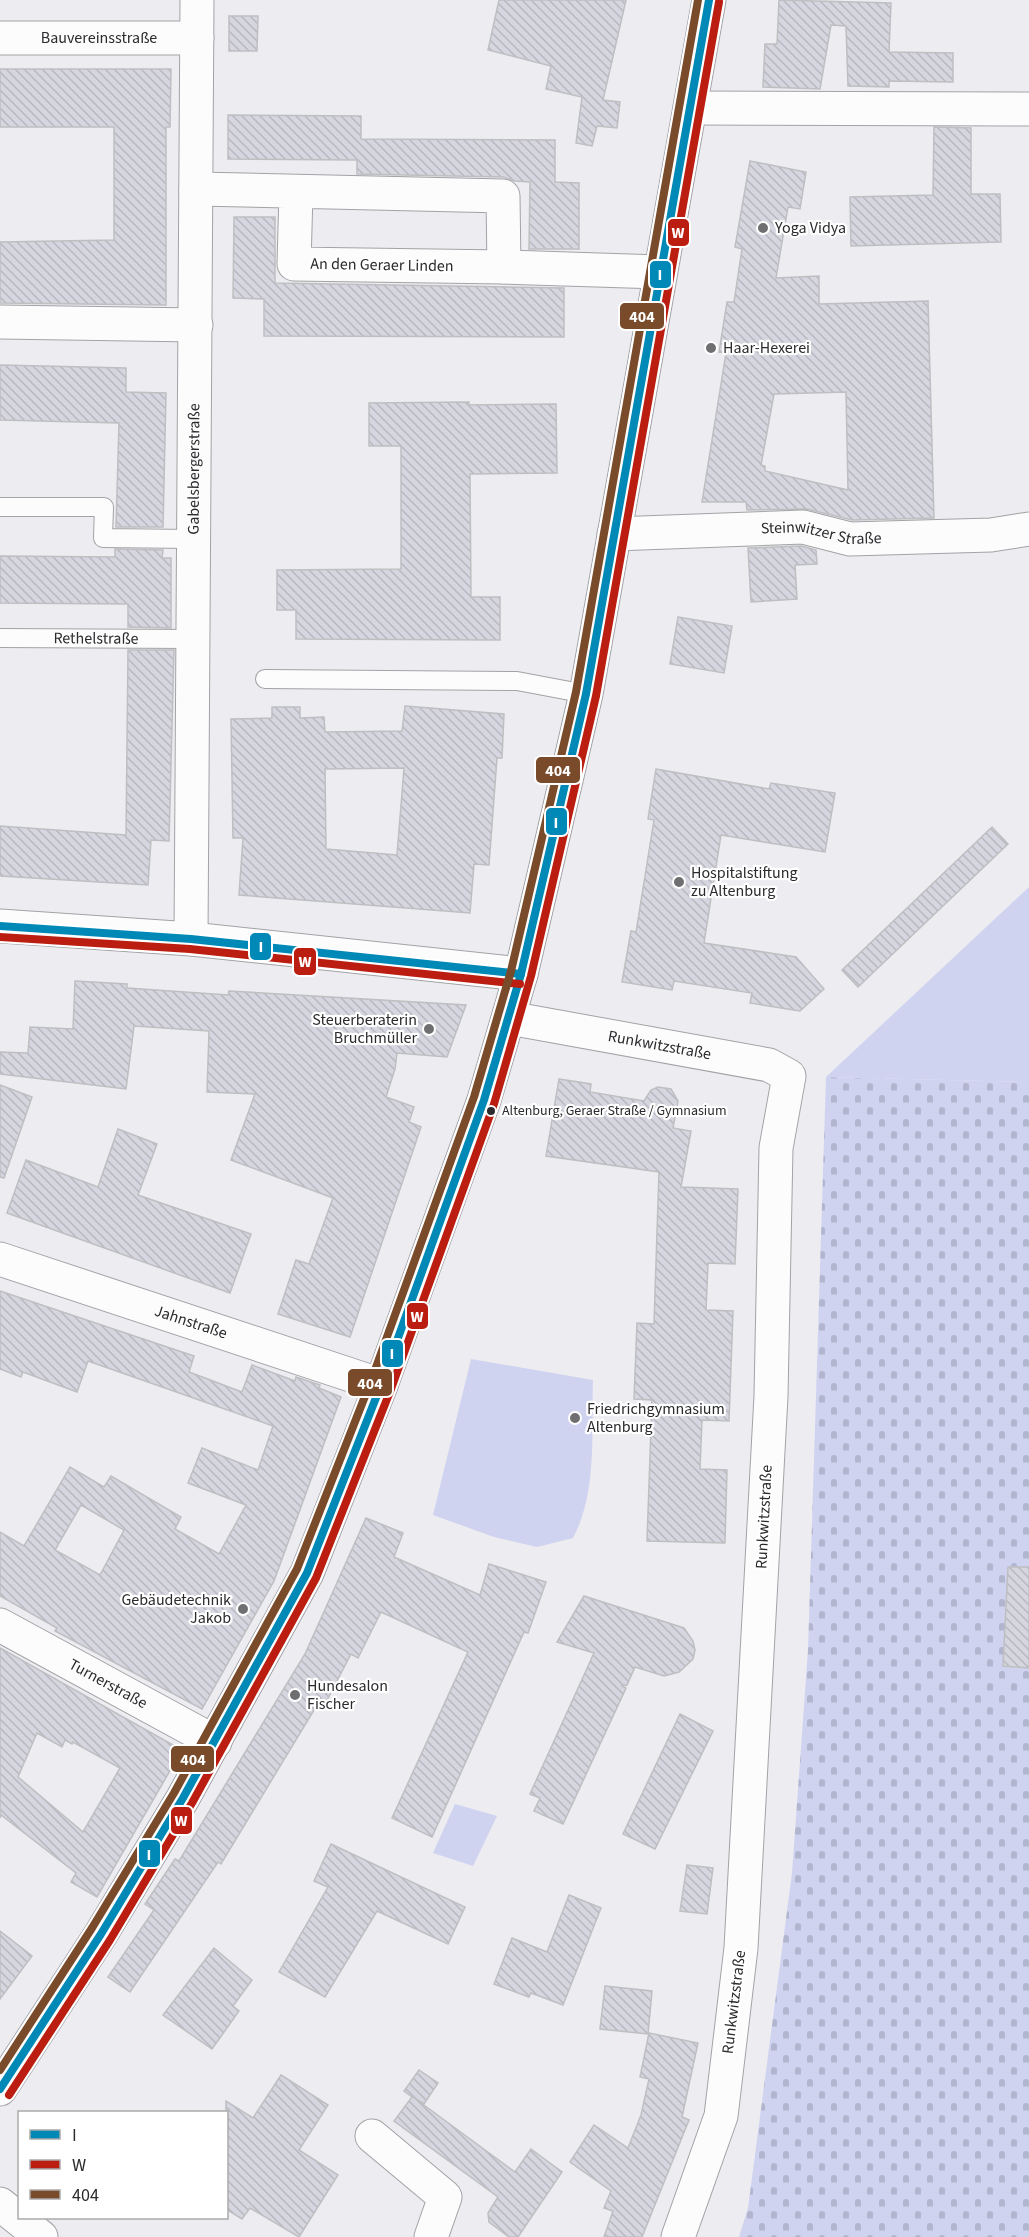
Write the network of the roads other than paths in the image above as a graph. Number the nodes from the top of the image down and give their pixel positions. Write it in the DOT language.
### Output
graph roads {
  1 [pos="196,0"];
  2 [pos="709,0"];
  3 [pos="0,38"];
  4 [pos="197,38"];
  5 [pos="690,108"];
  6 [pos="1029,109"];
  7 [pos="196,189"];
  8 [pos="296,193"];
  9 [pos="504,267"];
  10 [pos="660,273"];
  11 [pos="0,322"];
  12 [pos="196,325"];
  13 [pos="0,507"];
  14 [pos="1029,529"];
  15 [pos="614,534"];
  16 [pos="192,539"];
  17 [pos="0,638"];
  18 [pos="191,639"];
  19 [pos="265,679"];
  20 [pos="586,694"];
  21 [pos="0,926"];
  22 [pos="191,939"];
  23 [pos="521,974"];
  24 [pos="509,1018"];
  25 [pos="0,1259"];
  26 [pos="381,1385"];
  27 [pos="0,1625"];
  28 [pos="215,1742"];
  29 [pos="0,2089"];
  30 [pos="372,2136"];
  31 [pos="0,2204"];
  32 [pos="18,2218"];
  33 [pos="19,2219"];
  34 [pos="41,2237"];
  35 [pos="431,2237"];
  36 [pos="678,2237"];
  1 -- 4 [label="street, Gabelsbergerstraße"];
  2 -- 5 [label="street"];
  3 -- 4 [label="street, Bauvereinsstraße"];
  4 -- 7 [label="street, Gabelsbergerstraße"];
  5 -- 6 [label="street"];
  5 -- 10 [label="street"];
  7 -- 8 [label="street"];
  7 -- 12 [label="street, Gabelsbergerstraße"];
  8 -- 9 [label="street"];
  8 -- 9 [label="street, An den Geraer Linden"];
  9 -- 10 [label="street, An den Geraer Linden"];
  10 -- 15 [label="street"];
  11 -- 12 [label="street"];
  12 -- 16 [label="street, Gabelsbergerstraße"];
  13 -- 16 [label="lane"];
  14 -- 15 [label="street, Steinwitzer Straße"];
  15 -- 20 [label="street"];
  16 -- 18 [label="street, Gabelsbergerstraße"];
  17 -- 18 [label="lane, Rethelstraße"];
  18 -- 22 [label="street, Gabelsbergerstraße"];
  19 -- 20 [label="lane"];
  20 -- 23 [label="street"];
  21 -- 22 [label="street"];
  22 -- 23 [label="street"];
  23 -- 24 [label="street"];
  24 -- 26 [label="street"];
  24 -- 36 [label="street, Runkwitzstraße"];
  25 -- 26 [label="street, Jahnstraße"];
  26 -- 28 [label="street"];
  27 -- 28 [label="street, Turnerstraße"];
  28 -- 29 [label="street"];
  30 -- 35 [label="street"];
  31 -- 32 [label="street"];
  33 -- 34 [label="street"];
}
